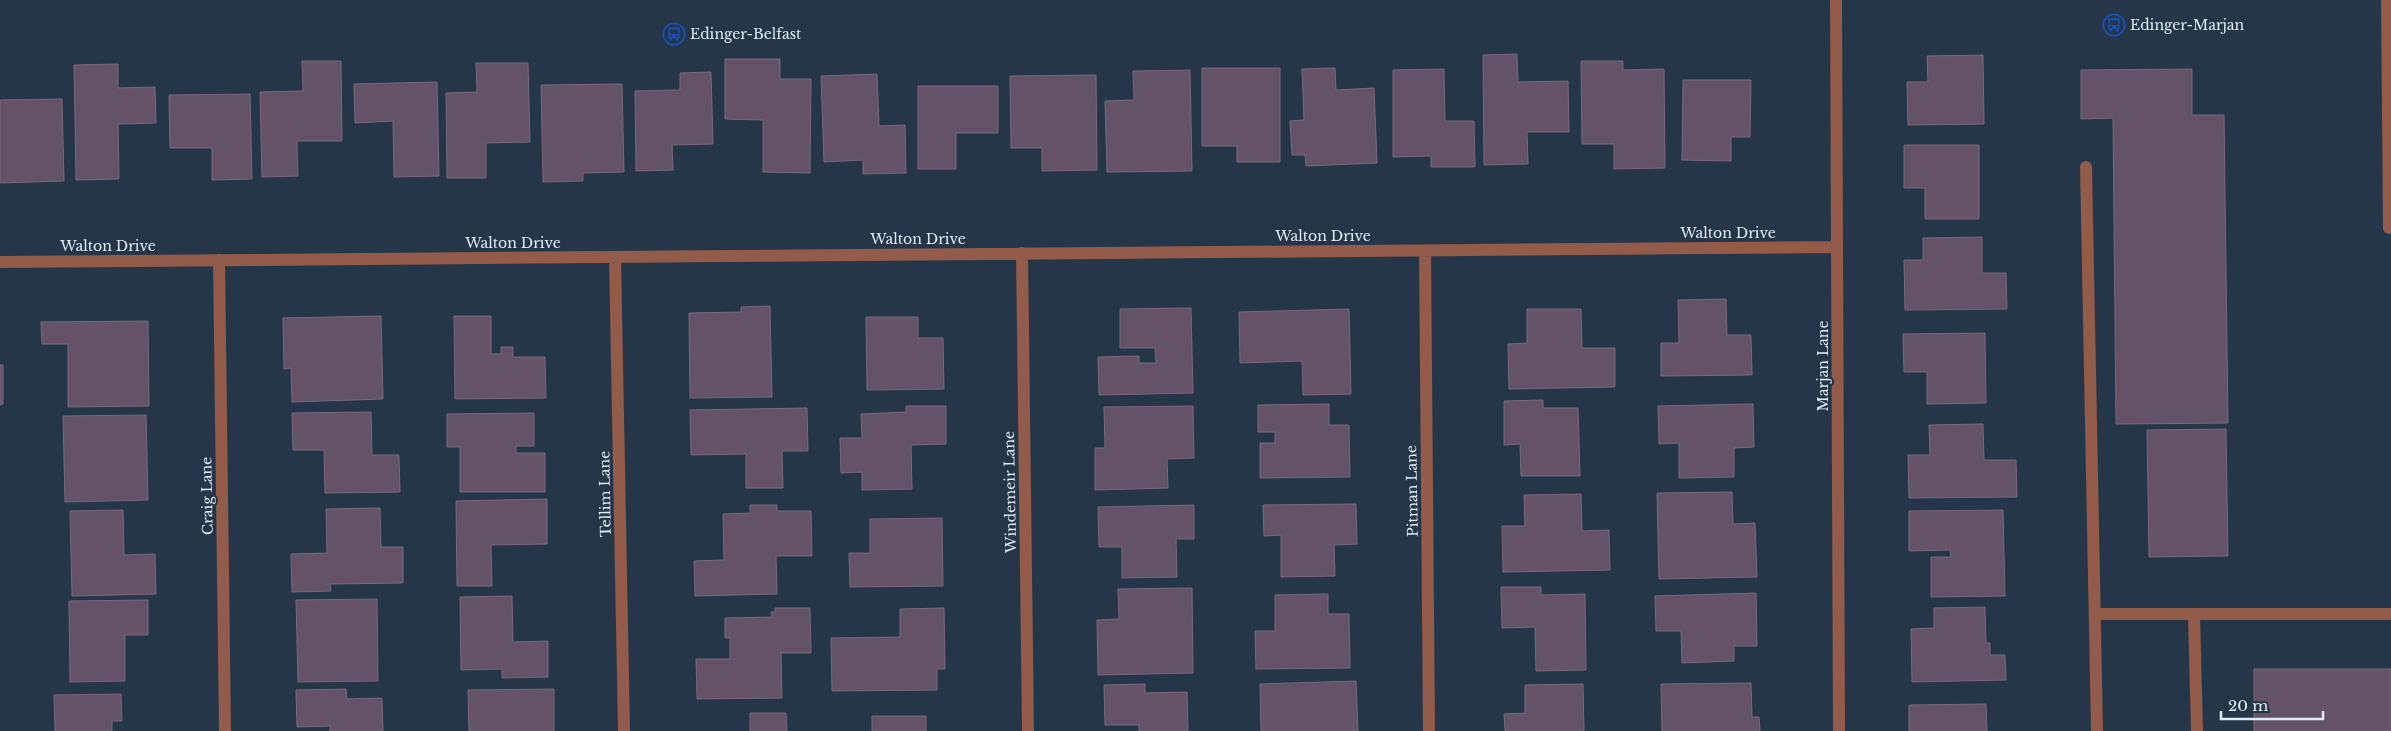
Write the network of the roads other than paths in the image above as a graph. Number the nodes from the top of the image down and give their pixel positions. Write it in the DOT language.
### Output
graph roads {
  1 [pos="1836,0"];
  2 [pos="2387,0"];
  3 [pos="2086,167"];
  4 [pos="2389,228"];
  5 [pos="1837,247"];
  6 [pos="1425,250"];
  7 [pos="1022,253"];
  8 [pos="616,257"];
  9 [pos="219,260"];
  10 [pos="0,262"];
  11 [pos="2095,614"];
  12 [pos="2194,614"];
  13 [pos="2391,614"];
  14 [pos="225,731"];
  15 [pos="624,731"];
  16 [pos="1028,731"];
  17 [pos="1429,731"];
  18 [pos="1840,731"];
  19 [pos="2096,731"];
  20 [pos="2197,731"];
  1 -- 5 [label="street, Marjan Lane"];
  2 -- 4 [label="street"];
  3 -- 11 [label="street"];
  5 -- 6 [label="street, Walton Drive"];
  5 -- 18 [label="street, Marjan Lane"];
  6 -- 7 [label="street, Walton Drive"];
  6 -- 17 [label="street, Pitman Lane"];
  7 -- 8 [label="street, Walton Drive"];
  7 -- 16 [label="street, Windemeir Lane"];
  8 -- 9 [label="street, Walton Drive"];
  8 -- 15 [label="street, Tellim Lane"];
  9 -- 10 [label="street, Walton Drive"];
  9 -- 14 [label="street, Craig Lane"];
  11 -- 12 [label="street"];
  11 -- 19 [label="street"];
  12 -- 13 [label="street"];
  12 -- 20 [label="street"];
}
